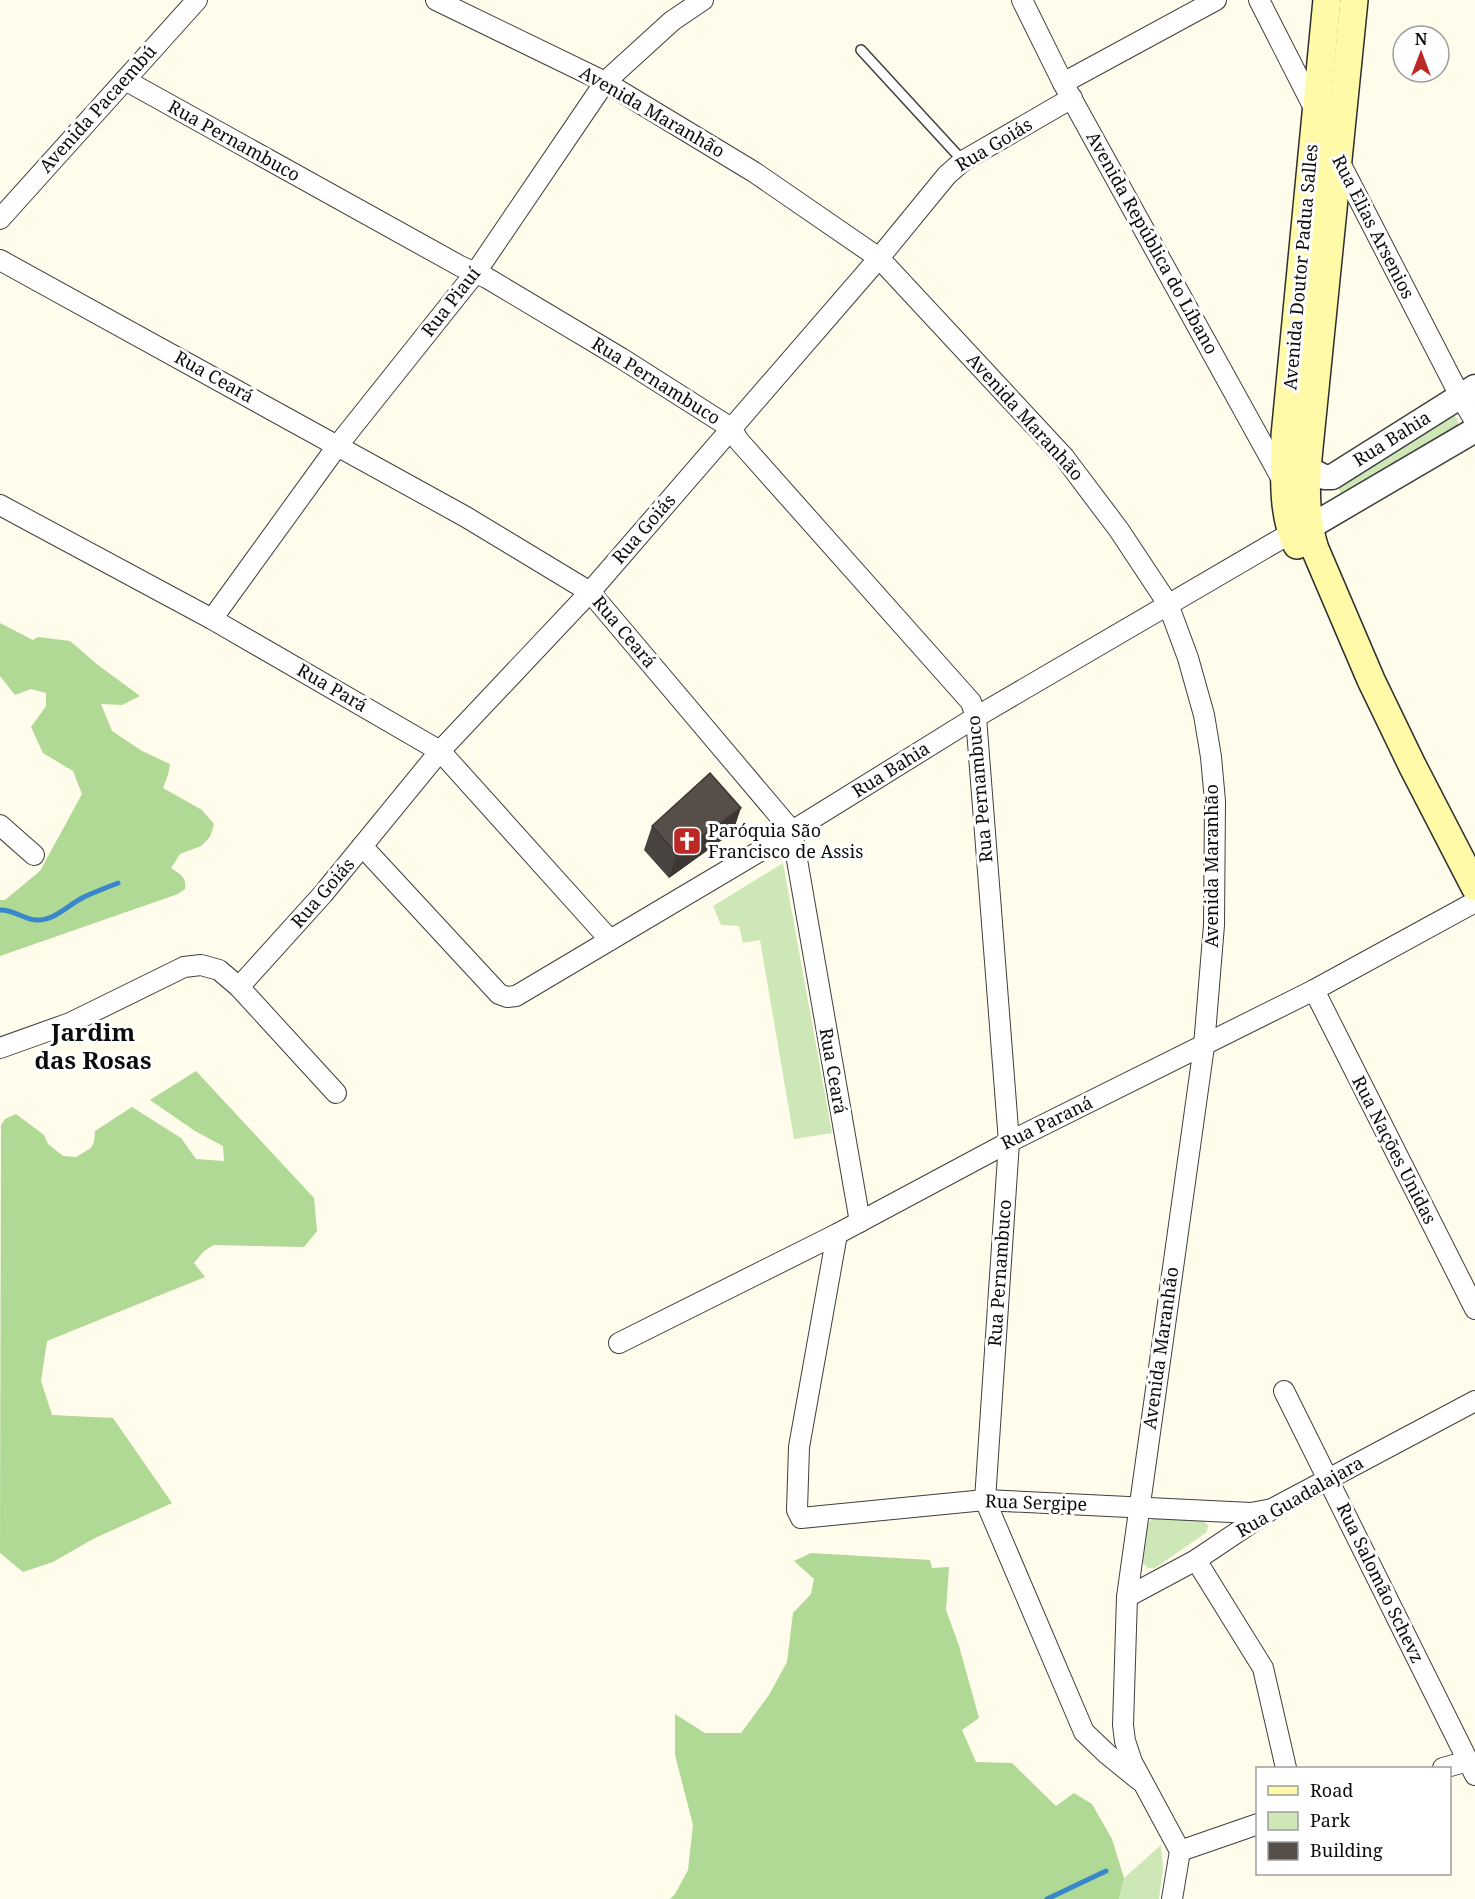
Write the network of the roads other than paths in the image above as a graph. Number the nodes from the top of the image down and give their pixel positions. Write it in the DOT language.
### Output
graph roads {
  1 [pos="196,0"];
  2 [pos="436,0"];
  3 [pos="703,0"];
  4 [pos="1022,0"];
  5 [pos="1216,0"];
  6 [pos="1259,0"];
  7 [pos="1327,0"];
  8 [pos="1354,0"];
  9 [pos="861,50"];
  10 [pos="125,80"];
  11 [pos="605,82"];
  12 [pos="1068,91"];
  13 [pos="1315,108"];
  14 [pos="1339,159"];
  15 [pos="963,161"];
  16 [pos="0,219"];
  17 [pos="879,258"];
  18 [pos="0,260"];
  19 [pos="476,272"];
  20 [pos="1468,392"];
  21 [pos="1475,420"];
  22 [pos="731,428"];
  23 [pos="1475,430"];
  24 [pos="338,445"];
  25 [pos="1320,472"];
  26 [pos="1286,485"];
  27 [pos="0,505"];
  28 [pos="1347,505"];
  29 [pos="1300,531"];
  30 [pos="591,592"];
  31 [pos="1168,604"];
  32 [pos="212,619"];
  33 [pos="976,717"];
  34 [pos="440,751"];
  35 [pos="0,825"];
  36 [pos="792,831"];
  37 [pos="362,846"];
  38 [pos="34,855"];
  39 [pos="1475,887"];
  40 [pos="1475,902"];
  41 [pos="610,940"];
  42 [pos="239,987"];
  43 [pos="1314,990"];
  44 [pos="1204,1046"];
  45 [pos="0,1048"];
  46 [pos="336,1093"];
  47 [pos="1009,1142"];
  48 [pos="860,1222"];
  49 [pos="837,1234"];
  50 [pos="1475,1309"];
  51 [pos="619,1343"];
  52 [pos="1284,1391"];
  53 [pos="1475,1401"];
  54 [pos="1329,1479"];
  55 [pos="985,1500"];
  56 [pos="1139,1508"];
  57 [pos="1272,1509"];
  58 [pos="1196,1560"];
  59 [pos="1127,1597"];
  60 [pos="1286,1767"];
  61 [pos="1451,1768"];
  62 [pos="1472,1768"];
  63 [pos="1142,1783"];
  64 [pos="1256,1824"];
  65 [pos="1180,1851"];
  66 [pos="1172,1899"];
  1 -- 10 [label="street, Avenida Pacaembú"];
  2 -- 11 [label="street, Avenida Maranhão"];
  3 -- 11 [label="street, Rua Piauí"];
  4 -- 12 [label="street, Avenida República do Líbano"];
  5 -- 12 [label="street, Rua Goiás"];
  6 -- 13 [label="street, Rua Elias Arsenios"];
  7 -- 13 [label="main road, Avenida Doutor Padua Salles"];
  8 -- 14 [label="main road, Avenida Doutor Padua Salles"];
  9 -- 15 [label="lane"];
  10 -- 16 [label="street, Avenida Pacaembú"];
  10 -- 19 [label="street, Rua Pernambuco"];
  11 -- 17 [label="street, Avenida Maranhão"];
  11 -- 19 [label="street, Rua Piauí"];
  12 -- 15 [label="street, Rua Goiás"];
  12 -- 26 [label="street, Avenida República do Líbano"];
  13 -- 14 [label="street, Rua Elias Arsenios"];
  13 -- 26 [label="main road, Avenida Doutor Padua Salles"];
  14 -- 20 [label="street, Rua Elias Arsenios"];
  14 -- 25 [label="main road, Avenida Doutor Padua Salles"];
  15 -- 17 [label="street, Rua Goiás"];
  17 -- 22 [label="street, Rua Goiás"];
  17 -- 31 [label="street, Avenida Maranhão"];
  18 -- 24 [label="street, Rua Ceará"];
  19 -- 22 [label="street, Rua Pernambuco"];
  19 -- 24 [label="street, Rua Piauí"];
  20 -- 21 [label="street, Rua Elias Arsenios"];
  20 -- 25 [label="street, Rua Bahia"];
  22 -- 30 [label="street, Rua Goiás"];
  22 -- 33 [label="street, Rua Pernambuco"];
  23 -- 28 [label="street, Rua Bahia"];
  24 -- 30 [label="street, Rua Ceará"];
  24 -- 32 [label="street, Rua Piauí"];
  25 -- 28 [label="street"];
  25 -- 29 [label="main road, Avenida Doutor Padua Salles"];
  26 -- 29 [label="main road, Avenida Doutor Padua Salles"];
  27 -- 32 [label="street, Rua Pará"];
  28 -- 29 [label="street, Rua Bahia"];
  29 -- 31 [label="street, Rua Bahia"];
  29 -- 39 [label="main road"];
  30 -- 34 [label="street, Rua Goiás"];
  30 -- 36 [label="street, Rua Ceará"];
  31 -- 33 [label="street, Rua Bahia"];
  31 -- 44 [label="street, Avenida Maranhão"];
  32 -- 34 [label="street, Rua Pará"];
  33 -- 36 [label="street, Rua Bahia"];
  33 -- 47 [label="street, Rua Pernambuco"];
  34 -- 37 [label="street, Rua Goiás"];
  34 -- 41 [label="street, Rua Pará"];
  35 -- 38 [label="street"];
  36 -- 41 [label="street, Rua Bahia"];
  36 -- 48 [label="street, Rua Ceará"];
  37 -- 41 [label="street, Rua Bahia"];
  37 -- 42 [label="street, Rua Goiás"];
  40 -- 43 [label="street, Rua Paraná"];
  42 -- 45 [label="street"];
  42 -- 46 [label="street"];
  43 -- 44 [label="street, Rua Paraná"];
  43 -- 50 [label="street, Rua Nações Unidas"];
  44 -- 47 [label="street, Rua Paraná"];
  44 -- 56 [label="street, Avenida Maranhão"];
  47 -- 48 [label="street, Rua Paraná"];
  47 -- 55 [label="street, Rua Pernambuco"];
  48 -- 49 [label="street, Rua Paraná"];
  49 -- 51 [label="street, Rua Paraná"];
  49 -- 55 [label="street, Rua Sergipe"];
  52 -- 54 [label="street, Rua Salomão Schevz"];
  53 -- 54 [label="street, Rua Guadalajara"];
  54 -- 57 [label="street, Rua Guadalajara"];
  54 -- 62 [label="street, Rua Salomão Schevz"];
  55 -- 56 [label="street, Rua Sergipe"];
  55 -- 63 [label="street, Rua Pernambuco"];
  56 -- 57 [label="street, Rua Sergipe"];
  56 -- 59 [label="street, Avenida Maranhão"];
  57 -- 58 [label="street, Rua Guadalajara"];
  58 -- 59 [label="street, Rua Guadalajara"];
  58 -- 60 [label="street"];
  59 -- 63 [label="street, Avenida Maranhão"];
  61 -- 62 [label="street"];
  63 -- 65 [label="street, Avenida Maranhão"];
  64 -- 65 [label="street"];
  65 -- 66 [label="street"];
}
